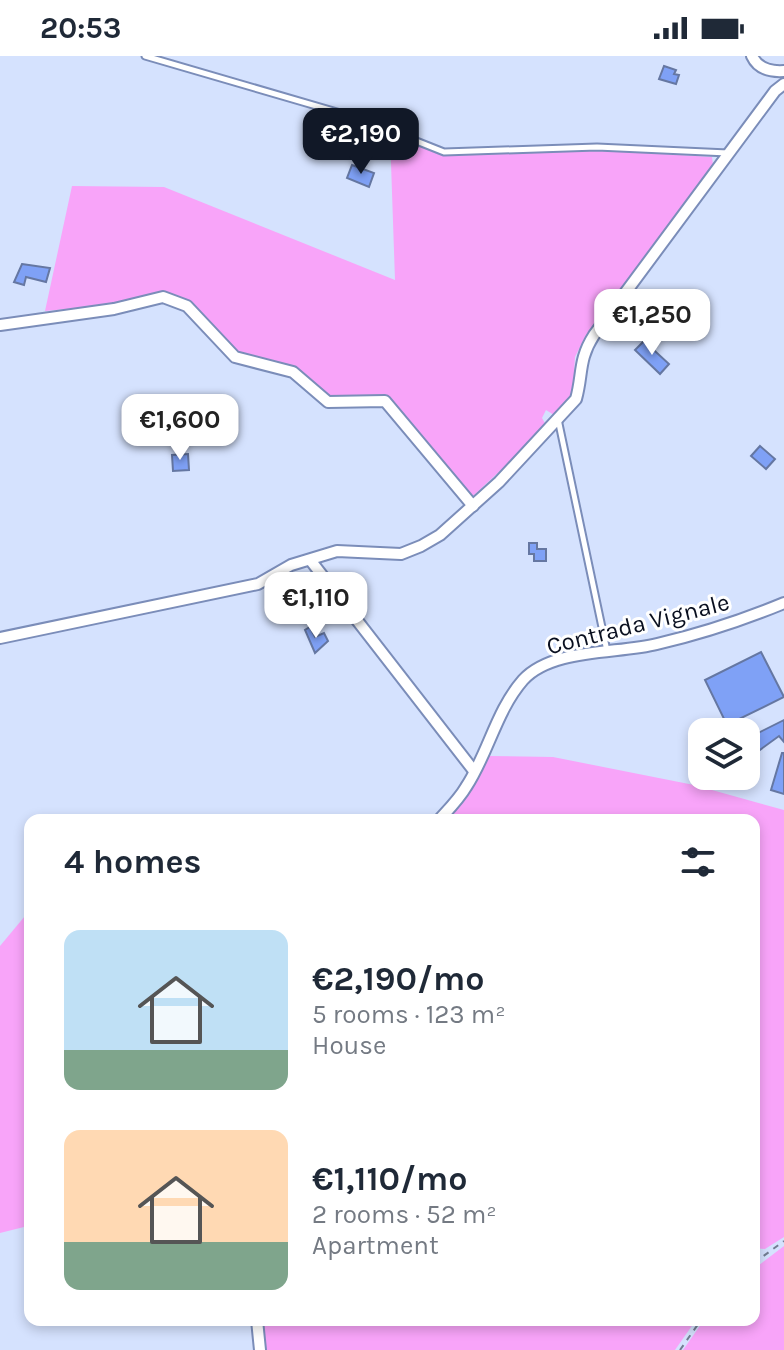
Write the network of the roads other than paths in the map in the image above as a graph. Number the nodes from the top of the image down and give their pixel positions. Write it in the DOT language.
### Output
graph roads {
  1 [pos="145,56"];
  2 [pos="752,56"];
  3 [pos="784,71"];
  4 [pos="784,84"];
  5 [pos="729,153"];
  6 [pos="0,325"];
  7 [pos="558,418"];
  8 [pos="473,506"];
  9 [pos="311,561"];
  10 [pos="784,603"];
  11 [pos="0,638"];
  12 [pos="607,651"];
  13 [pos="474,771"];
  14 [pos="444,814"];
  15 [pos="258,1326"];
  16 [pos="260,1350"];
  1 -- 5 [label="lane"];
  2 -- 3 [label="street"];
  4 -- 5 [label="street"];
  5 -- 7 [label="street"];
  6 -- 8 [label="street"];
  7 -- 8 [label="street"];
  7 -- 12 [label="lane"];
  8 -- 9 [label="street"];
  9 -- 11 [label="street"];
  9 -- 13 [label="street"];
  10 -- 12 [label="street, Contrada Vignale"];
  12 -- 13 [label="street, Contrada Vignale"];
  13 -- 14 [label="street, Contrada Vignale"];
  15 -- 16 [label="street"];
}
